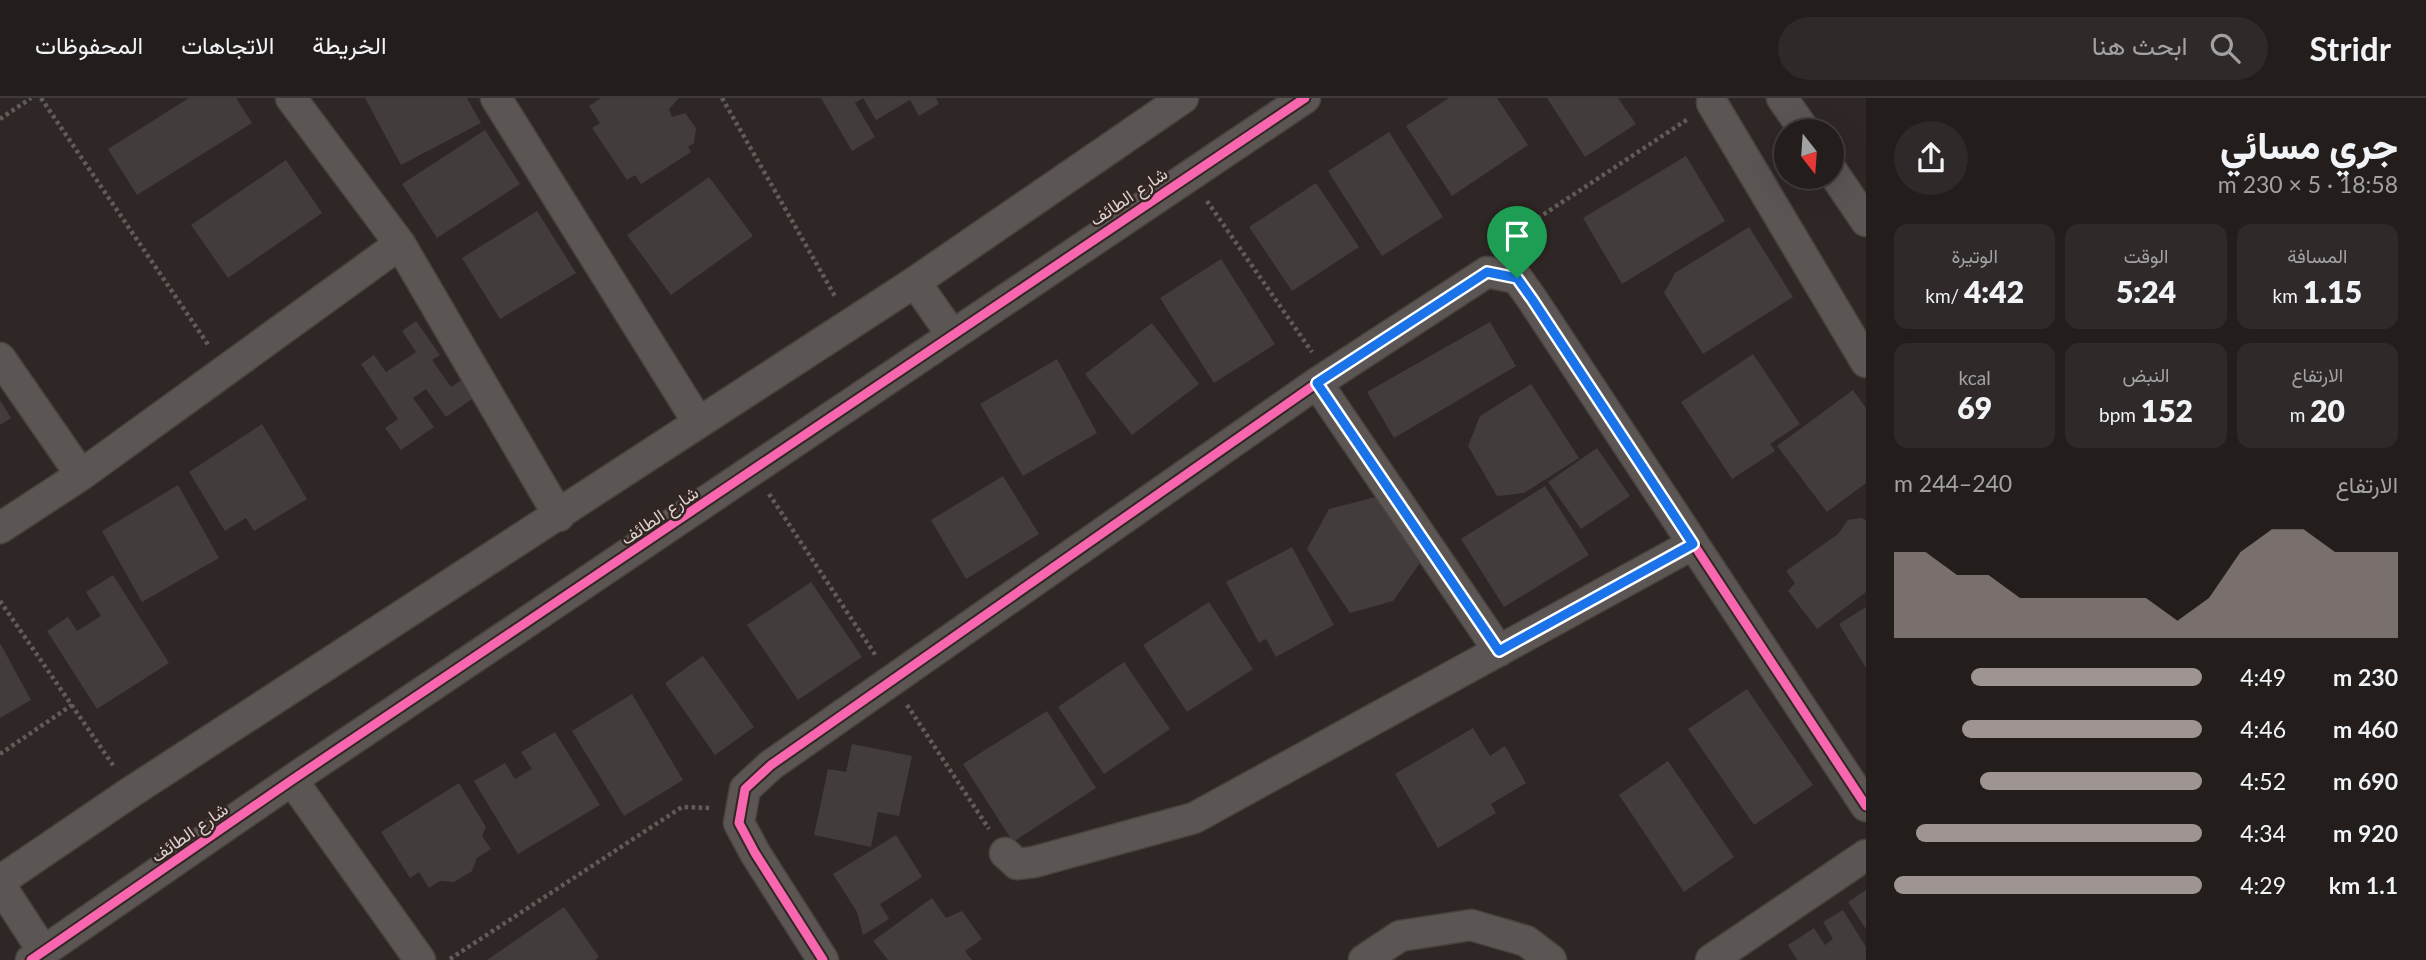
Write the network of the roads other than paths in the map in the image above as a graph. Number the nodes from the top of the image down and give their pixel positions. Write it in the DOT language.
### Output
graph roads {
  1 [pos="290,98"];
  2 [pos="496,98"];
  3 [pos="1183,98"];
  4 [pos="1305,98"];
  5 [pos="1782,98"];
  6 [pos="1712,103"];
  7 [pos="1797,119"];
  8 [pos="1844,189"];
  9 [pos="1866,221"];
  10 [pos="400,244"];
  11 [pos="915,282"];
  12 [pos="952,335"];
  13 [pos="0,358"];
  14 [pos="1866,362"];
  15 [pos="1323,379"];
  16 [pos="698,422"];
  17 [pos="81,475"];
  18 [pos="559,516"];
  19 [pos="0,528"];
  20 [pos="1693,544"];
  21 [pos="1499,651"];
  22 [pos="292,780"];
  23 [pos="1866,806"];
  24 [pos="1005,853"];
  25 [pos="1866,855"];
  26 [pos="0,883"];
  27 [pos="37,956"];
  28 [pos="420,960"];
  29 [pos="823,960"];
  30 [pos="1364,960"];
  31 [pos="1551,960"];
  32 [pos="1711,960"];
  1 -- 10 [label="street"];
  2 -- 16 [label="street"];
  3 -- 11 [label="street"];
  4 -- 12 [label="street, شارع الطائف"];
  5 -- 7 [label="street"];
  6 -- 14 [label="street"];
  8 -- 9 [label="street"];
  10 -- 17 [label="street"];
  10 -- 18 [label="street"];
  11 -- 12 [label="street"];
  11 -- 16 [label="street"];
  12 -- 22 [label="street, شارع الطائف"];
  13 -- 17 [label="street"];
  15 -- 20 [label="street"];
  15 -- 21 [label="street"];
  15 -- 29 [label="street"];
  16 -- 18 [label="street"];
  17 -- 19 [label="street"];
  18 -- 26 [label="street"];
  20 -- 21 [label="street"];
  20 -- 23 [label="street"];
  21 -- 24 [label="street"];
  22 -- 27 [label="street, شارع الطائف"];
  22 -- 28 [label="street"];
  25 -- 32 [label="street"];
  26 -- 27 [label="street"];
  30 -- 31 [label="street"];
}
